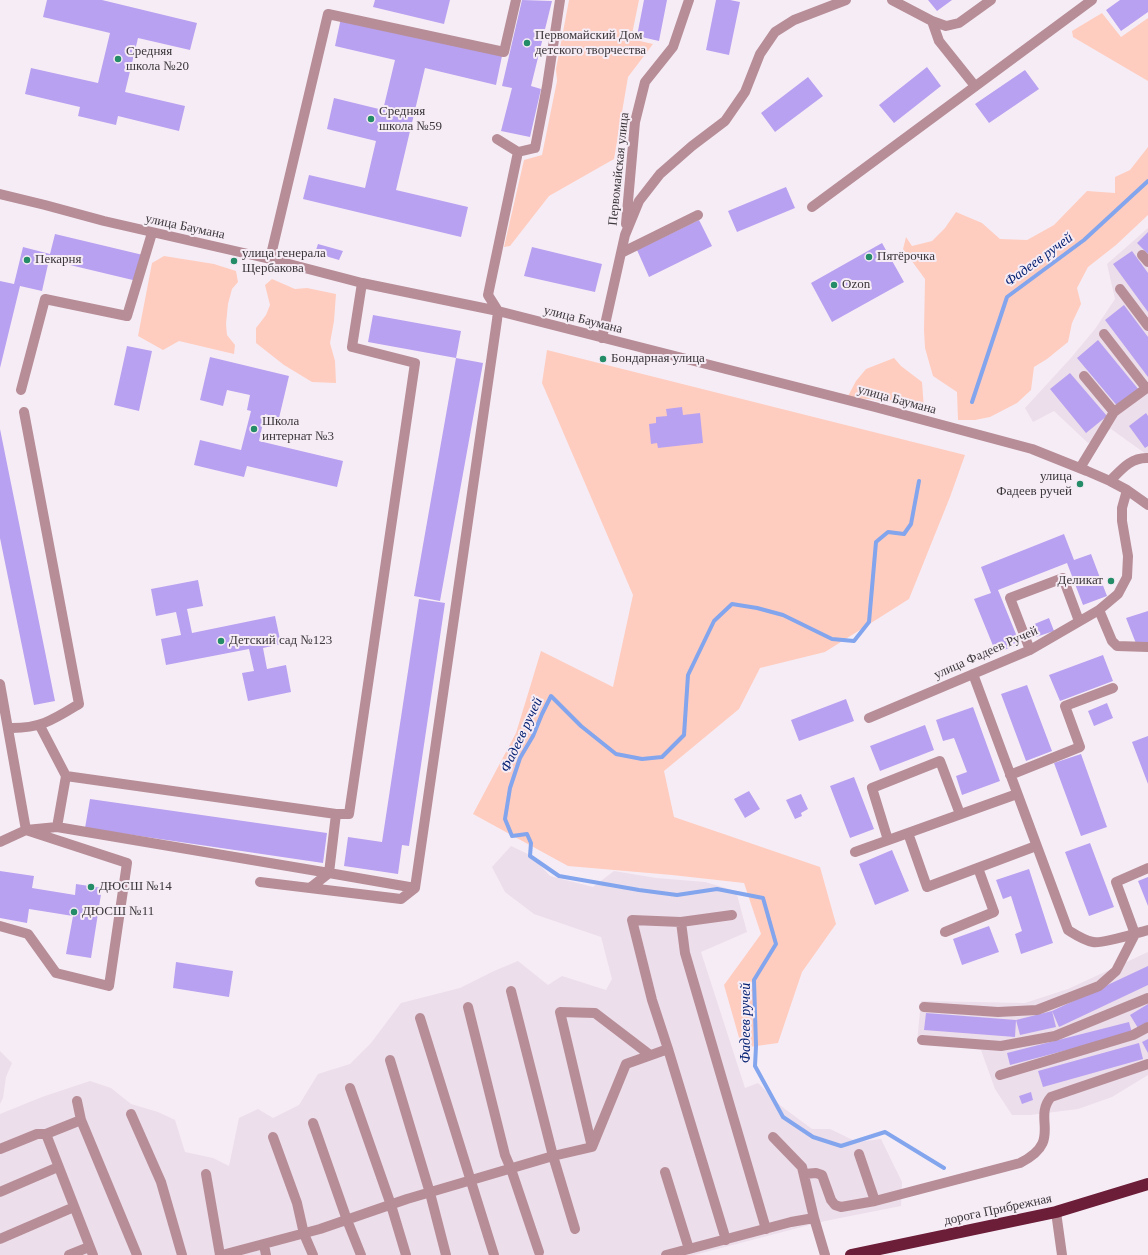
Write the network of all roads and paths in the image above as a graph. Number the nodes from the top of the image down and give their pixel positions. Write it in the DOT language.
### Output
graph roads {
  1 [pos="516,0"];
  2 [pos="560,0"];
  3 [pos="689,0"];
  4 [pos="846,0"];
  5 [pos="892,0"];
  6 [pos="991,0"];
  7 [pos="1092,0"];
  8 [pos="932,21"];
  9 [pos="975,86"];
  10 [pos="498,139"];
  11 [pos="518,152"];
  12 [pos="0,194"];
  13 [pos="812,207"];
  14 [pos="698,215"];
  15 [pos="152,233"];
  16 [pos="625,235"];
  17 [pos="621,253"];
  18 [pos="270,259"];
  19 [pos="362,283"];
  20 [pos="1120,289"];
  21 [pos="498,311"];
  22 [pos="1148,326"];
  23 [pos="1104,334"];
  24 [pos="602,338"];
  25 [pos="1084,376"];
  26 [pos="1147,388"];
  27 [pos="22,390"];
  28 [pos="24,412"];
  29 [pos="1114,412"];
  30 [pos="1148,458"];
  31 [pos="1080,468"];
  32 [pos="1110,481"];
  33 [pos="1127,490"];
  34 [pos="1148,504"];
  35 [pos="1098,610"];
  36 [pos="1079,621"];
  37 [pos="1148,647"];
  38 [pos="1030,650"];
  39 [pos="973,674"];
  40 [pos="0,684"];
  41 [pos="1113,688"];
  42 [pos="869,718"];
  43 [pos="40,726"];
  44 [pos="8,728"];
  45 [pos="1010,775"];
  46 [pos="66,776"];
  47 [pos="1017,794"];
  48 [pos="336,814"];
  49 [pos="960,814"];
  50 [pos="57,828"];
  51 [pos="26,830"];
  52 [pos="908,833"];
  53 [pos="888,840"];
  54 [pos="0,842"];
  55 [pos="1036,846"];
  56 [pos="855,852"];
  57 [pos="978,868"];
  58 [pos="1148,868"];
  59 [pos="329,872"];
  60 [pos="260,882"];
  61 [pos="310,888"];
  62 [pos="414,888"];
  63 [pos="732,915"];
  64 [pos="681,922"];
  65 [pos="0,926"];
  66 [pos="1148,930"];
  67 [pos="945,932"];
  68 [pos="1135,934"];
  69 [pos="510,991"];
  70 [pos="1148,998"];
  71 [pos="924,1006"];
  72 [pos="468,1007"];
  73 [pos="420,1018"];
  74 [pos="1148,1027"];
  75 [pos="922,1040"];
  76 [pos="668,1049"];
  77 [pos="650,1056"];
  78 [pos="390,1060"];
  79 [pos="1148,1064"];
  80 [pos="1000,1075"];
  81 [pos="350,1088"];
  82 [pos="77,1100"];
  83 [pos="131,1114"];
  84 [pos="81,1120"];
  85 [pos="313,1123"];
  86 [pos="46,1134"];
  87 [pos="273,1137"];
  88 [pos="773,1138"];
  89 [pos="592,1147"];
  90 [pos="0,1149"];
  91 [pos="859,1154"];
  92 [pos="553,1156"];
  93 [pos="58,1167"];
  94 [pos="511,1169"];
  95 [pos="665,1172"];
  96 [pos="206,1174"];
  97 [pos="804,1174"];
  98 [pos="471,1181"];
  99 [pos="1148,1184"];
  100 [pos="0,1192"];
  101 [pos="430,1192"];
  102 [pos="875,1201"];
  103 [pos="390,1205"];
  104 [pos="74,1207"];
  105 [pos="1056,1212"];
  106 [pos="814,1218"];
  107 [pos="347,1220"];
  108 [pos="575,1229"];
  109 [pos="766,1229"];
  110 [pos="304,1234"];
  111 [pos="0,1238"];
  112 [pos="726,1240"];
  113 [pos="264,1245"];
  114 [pos="689,1249"];
  115 [pos="91,1251"];
  116 [pos="539,1252"];
  117 [pos="69,1255"];
  118 [pos="137,1255"];
  119 [pos="182,1255"];
  120 [pos="221,1255"];
  121 [pos="266,1255"];
  122 [pos="313,1255"];
  123 [pos="361,1255"];
  124 [pos="406,1255"];
  125 [pos="446,1255"];
  126 [pos="494,1255"];
  127 [pos="666,1255"];
  128 [pos="825,1255"];
  129 [pos="851,1255"];
  130 [pos="1062,1255"];
  1 -- 18 [label="street"];
  2 -- 11 [label="street"];
  3 -- 16 [label="street, Первомайская улица"];
  4 -- 16 [label="street"];
  5 -- 8 [label="street"];
  6 -- 8 [label="street"];
  7 -- 9 [label="street"];
  8 -- 9 [label="street"];
  9 -- 13 [label="street"];
  10 -- 11 [label="street"];
  11 -- 21 [label="street"];
  12 -- 15 [label="street, улица Баумана"];
  14 -- 17 [label="street"];
  15 -- 18 [label="street, улица Баумана"];
  15 -- 27 [label="street"];
  16 -- 17 [label="street"];
  17 -- 24 [label="street"];
  18 -- 19 [label="street, улица Баумана"];
  19 -- 21 [label="street, улица Баумана"];
  19 -- 48 [label="street"];
  20 -- 22 [label="street"];
  21 -- 24 [label="street, улица Баумана"];
  21 -- 62 [label="street"];
  23 -- 26 [label="street"];
  24 -- 31 [label="street, улица Баумана"];
  25 -- 29 [label="street"];
  26 -- 29 [label="street"];
  28 -- 43 [label="street"];
  29 -- 31 [label="street"];
  30 -- 32 [label="street"];
  31 -- 32 [label="street, улица Баумана"];
  32 -- 33 [label="street, улица Баумана"];
  33 -- 34 [label="street, улица Баумана"];
  33 -- 35 [label="street, улица Фадеев Ручей"];
  35 -- 36 [label="street, улица Фадеев Ручей"];
  35 -- 37 [label="street"];
  36 -- 38 [label="street, улица Фадеев Ручей"];
  36 -- 38 [label="street"];
  38 -- 39 [label="street, улица Фадеев Ручей"];
  39 -- 42 [label="street, улица Фадеев Ручей"];
  39 -- 45 [label="street"];
  40 -- 44 [label="street"];
  41 -- 45 [label="street"];
  43 -- 44 [label="street"];
  43 -- 46 [label="street"];
  44 -- 51 [label="street"];
  45 -- 47 [label="street"];
  46 -- 48 [label="street"];
  46 -- 50 [label="street"];
  47 -- 49 [label="street"];
  47 -- 55 [label="street"];
  48 -- 59 [label="street"];
  49 -- 52 [label="street"];
  49 -- 53 [label="street"];
  50 -- 51 [label="street"];
  50 -- 59 [label="street"];
  51 -- 54 [label="street"];
  51 -- 65 [label="street"];
  52 -- 53 [label="street"];
  52 -- 57 [label="street"];
  53 -- 56 [label="street"];
  55 -- 57 [label="street"];
  55 -- 68 [label="street"];
  57 -- 67 [label="street"];
  58 -- 68 [label="street"];
  59 -- 61 [label="street"];
  59 -- 62 [label="street"];
  60 -- 61 [label="street"];
  61 -- 62 [label="street"];
  63 -- 64 [label="street"];
  64 -- 76 [label="street"];
  64 -- 109 [label="street"];
  66 -- 68 [label="street"];
  68 -- 71 [label="street"];
  69 -- 92 [label="street"];
  70 -- 75 [label="street"];
  72 -- 94 [label="street"];
  73 -- 98 [label="street"];
  74 -- 80 [label="street"];
  76 -- 77 [label="street"];
  76 -- 112 [label="street"];
  77 -- 89 [label="street"];
  77 -- 89 [label="street"];
  78 -- 101 [label="street"];
  79 -- 102 [label="street"];
  81 -- 103 [label="street"];
  82 -- 84 [label="street"];
  83 -- 119 [label="street"];
  84 -- 86 [label="street"];
  84 -- 118 [label="street"];
  85 -- 107 [label="street"];
  86 -- 90 [label="street"];
  86 -- 93 [label="street"];
  87 -- 110 [label="street"];
  88 -- 97 [label="street"];
  89 -- 92 [label="street"];
  91 -- 102 [label="street"];
  92 -- 94 [label="street"];
  92 -- 108 [label="street"];
  93 -- 100 [label="street"];
  93 -- 104 [label="street"];
  94 -- 98 [label="street"];
  94 -- 116 [label="street"];
  95 -- 114 [label="street"];
  96 -- 120 [label="street"];
  97 -- 102 [label="street"];
  97 -- 106 [label="street"];
  98 -- 101 [label="street"];
  98 -- 126 [label="street"];
  99 -- 105 [label="highway, дорога Прибрежная"];
  101 -- 103 [label="street"];
  101 -- 125 [label="street"];
  103 -- 107 [label="street"];
  103 -- 124 [label="street"];
  104 -- 111 [label="street"];
  104 -- 115 [label="street"];
  105 -- 129 [label="highway, дорога Прибрежная"];
  105 -- 130 [label="street"];
  106 -- 109 [label="street"];
  106 -- 128 [label="street"];
  107 -- 110 [label="street"];
  107 -- 123 [label="street"];
  109 -- 112 [label="street"];
  110 -- 113 [label="street"];
  110 -- 122 [label="street"];
  112 -- 114 [label="street"];
  113 -- 120 [label="street"];
  113 -- 121 [label="street"];
  114 -- 127 [label="street"];
  115 -- 117 [label="street"];
}
